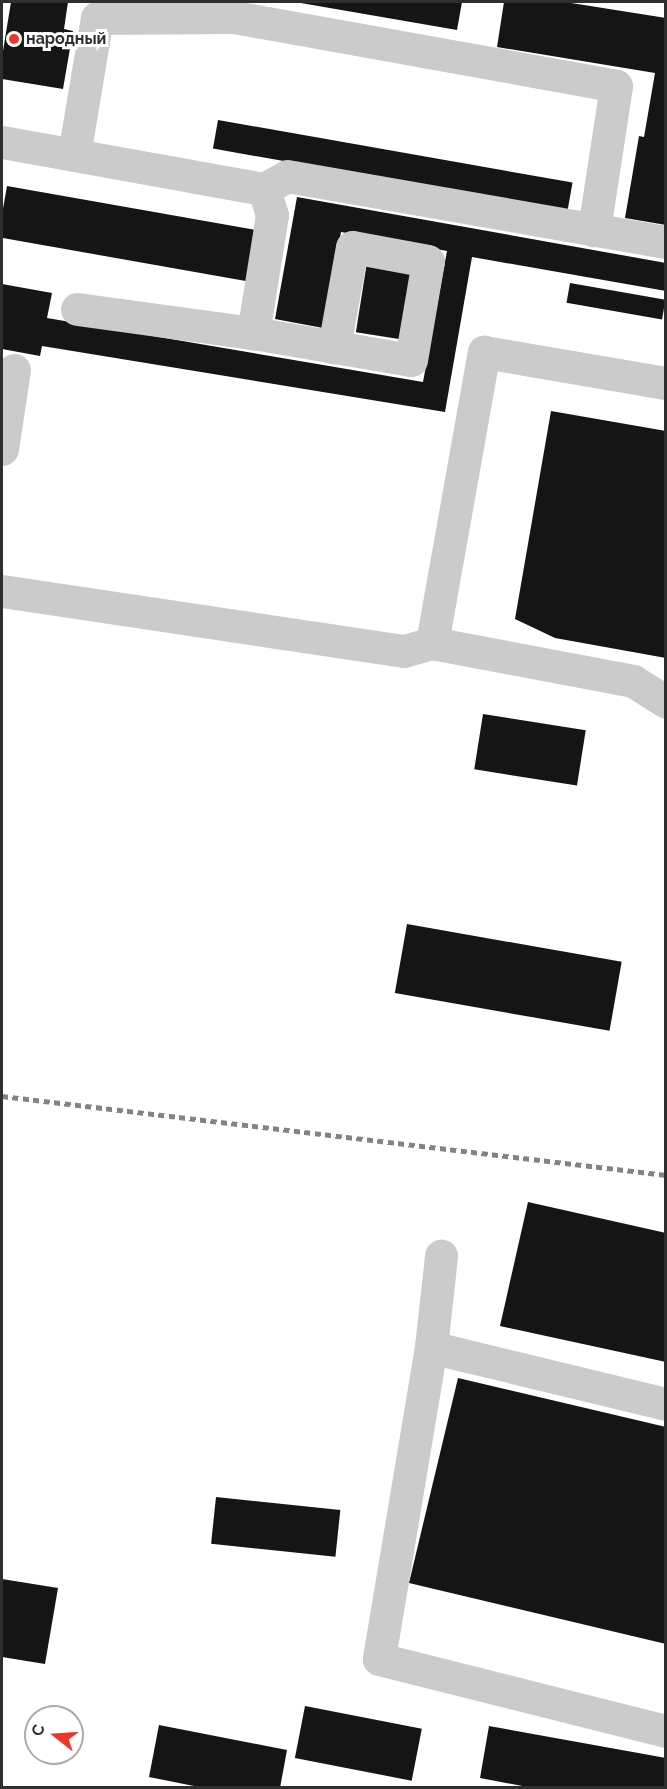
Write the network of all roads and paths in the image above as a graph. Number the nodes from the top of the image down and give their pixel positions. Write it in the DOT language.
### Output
graph roads {
  1 [pos="2,142"];
  2 [pos="74,155"];
  3 [pos="264,189"];
  4 [pos="594,230"];
  5 [pos="666,242"];
  6 [pos="77,309"];
  7 [pos="253,333"];
  8 [pos="334,347"];
  9 [pos="14,370"];
  10 [pos="666,382"];
  11 [pos="2,448"];
  12 [pos="2,591"];
  13 [pos="432,643"];
  14 [pos="666,702"];
  15 [pos="441,1257"];
  16 [pos="431,1347"];
  17 [pos="666,1404"];
  18 [pos="666,1731"];
  1 -- 2 [label="lane"];
  2 -- 3 [label="lane"];
  2 -- 4 [label="lane"];
  3 -- 4 [label="lane"];
  3 -- 7 [label="lane"];
  4 -- 5 [label="lane"];
  6 -- 7 [label="lane"];
  7 -- 8 [label="lane"];
  9 -- 11 [label="lane"];
  10 -- 13 [label="lane"];
  12 -- 13 [label="lane"];
  13 -- 14 [label="lane"];
  15 -- 16 [label="lane"];
  16 -- 17 [label="lane"];
  16 -- 18 [label="lane"];
}
